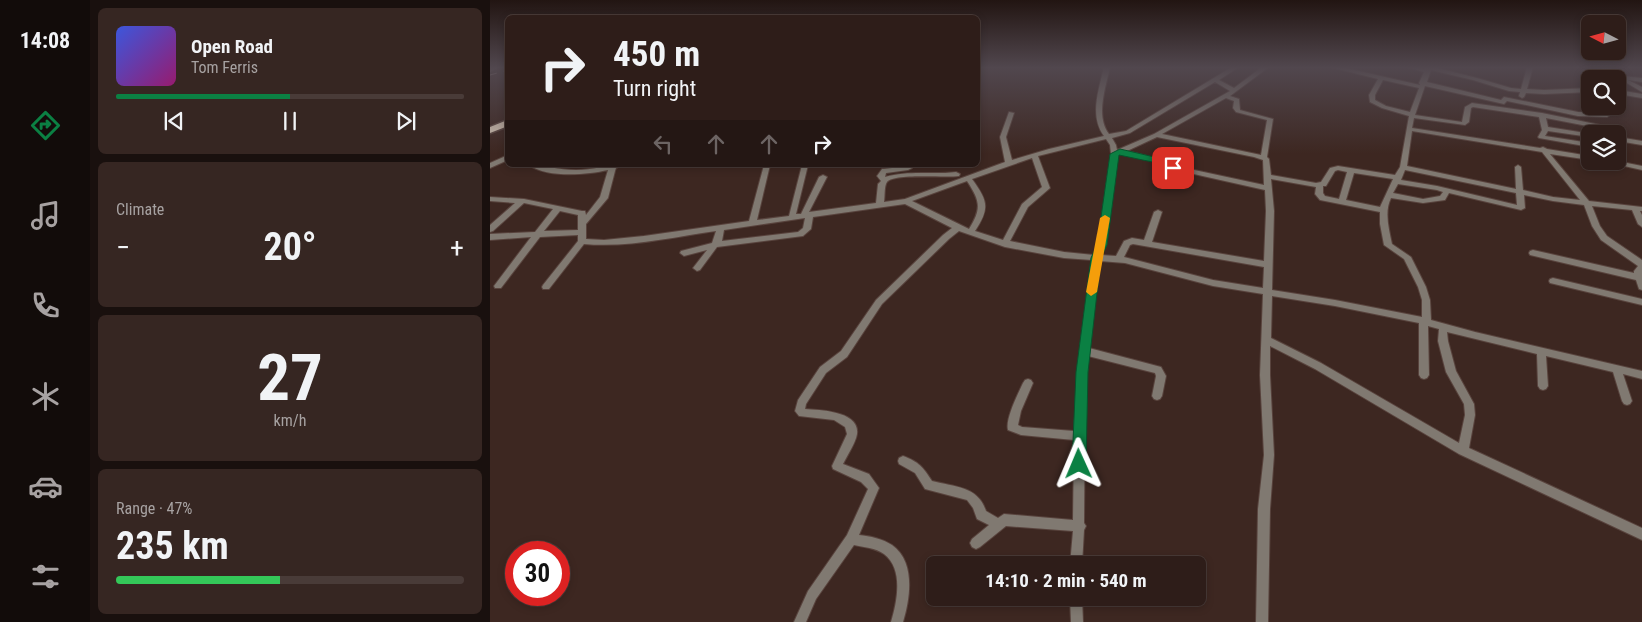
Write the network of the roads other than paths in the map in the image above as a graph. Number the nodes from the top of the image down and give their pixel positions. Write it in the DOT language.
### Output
graph roads {
  1 [pos="1103,96"];
  2 [pos="1189,96"];
  3 [pos="1225,96"];
  4 [pos="1372,96"];
  5 [pos="1418,96"];
  6 [pos="1479,96"];
  7 [pos="1505,96"];
  8 [pos="1522,96"];
  9 [pos="1504,101"];
  10 [pos="1520,102"];
  11 [pos="1506,110"];
  12 [pos="1011,113"];
  13 [pos="1581,114"];
  14 [pos="1607,115"];
  15 [pos="1412,116"];
  16 [pos="1542,116"];
  17 [pos="1582,125"];
  18 [pos="1608,125"];
  19 [pos="505,126"];
  20 [pos="1544,128"];
  21 [pos="1409,129"];
  22 [pos="490,130"];
  23 [pos="1581,134"];
  24 [pos="1156,135"];
  25 [pos="1109,137"];
  26 [pos="1626,140"];
  27 [pos="1642,143"];
  28 [pos="1581,144"];
  29 [pos="1543,149"];
  30 [pos="1117,152"];
  31 [pos="1034,155"];
  32 [pos="1581,156"];
  33 [pos="1264,157"];
  34 [pos="505,158"];
  35 [pos="1009,163"];
  36 [pos="1626,165"];
  37 [pos="490,166"];
  38 [pos="540,167"];
  39 [pos="612,167"];
  40 [pos="616,167"];
  41 [pos="766,167"];
  42 [pos="804,167"];
  43 [pos="951,167"];
  44 [pos="1403,167"];
  45 [pos="1518,167"];
  46 [pos="908,168"];
  47 [pos="1642,168"];
  48 [pos="1351,170"];
  49 [pos="956,174"];
  50 [pos="1267,176"];
  51 [pos="823,177"];
  52 [pos="965,179"];
  53 [pos="884,180"];
  54 [pos="1397,180"];
  55 [pos="1320,185"];
  56 [pos="1268,188"];
  57 [pos="1447,190"];
  58 [pos="1520,192"];
  59 [pos="1389,196"];
  60 [pos="490,199"];
  61 [pos="522,201"];
  62 [pos="906,201"];
  63 [pos="1342,202"];
  64 [pos="1587,203"];
  65 [pos="880,205"];
  66 [pos="558,208"];
  67 [pos="1638,209"];
  68 [pos="1384,210"];
  69 [pos="1158,212"];
  70 [pos="807,215"];
  71 [pos="792,217"];
  72 [pos="584,222"];
  73 [pos="752,223"];
  74 [pos="1642,224"];
  75 [pos="721,228"];
  76 [pos="958,228"];
  77 [pos="490,229"];
  78 [pos="970,233"];
  79 [pos="538,235"];
  80 [pos="582,236"];
  81 [pos="490,237"];
  82 [pos="1005,244"];
  83 [pos="1147,244"];
  84 [pos="715,245"];
  85 [pos="684,253"];
  86 [pos="1533,253"];
  87 [pos="1096,258"];
  88 [pos="1119,259"];
  89 [pos="1268,265"];
  90 [pos="1642,266"];
  91 [pos="697,268"];
  92 [pos="1638,277"];
  93 [pos="1553,281"];
  94 [pos="498,286"];
  95 [pos="1642,287"];
  96 [pos="546,288"];
  97 [pos="1267,291"];
  98 [pos="1642,302"];
  99 [pos="1425,322"];
  100 [pos="1443,327"];
  101 [pos="1266,340"];
  102 [pos="1085,351"];
  103 [pos="1541,351"];
  104 [pos="1617,370"];
  105 [pos="1424,375"];
  106 [pos="1642,375"];
  107 [pos="1028,383"];
  108 [pos="1543,386"];
  109 [pos="1157,396"];
  110 [pos="1627,401"];
  111 [pos="1078,436"];
  112 [pos="1462,451"];
  113 [pos="903,461"];
  114 [pos="998,524"];
  115 [pos="1080,526"];
  116 [pos="1642,534"];
  117 [pos="851,539"];
  118 [pos="976,543"];
  119 [pos="1077,556"];
  120 [pos="1076,606"];
  121 [pos="800,622"];
  122 [pos="897,622"];
  123 [pos="1077,622"];
  124 [pos="1262,622"];
  1 -- 25 [label="street"];
  2 -- 25 [label="street"];
  3 -- 24 [label="street"];
  3 -- 33 [label="street"];
  4 -- 15 [label="street"];
  5 -- 15 [label="street"];
  6 -- 9 [label="street"];
  7 -- 9 [label="street"];
  8 -- 10 [label="street"];
  9 -- 10 [label="street"];
  9 -- 11 [label="street"];
  10 -- 13 [label="street"];
  11 -- 15 [label="street"];
  11 -- 16 [label="street"];
  12 -- 35 [label="street"];
  14 -- 18 [label="street"];
  15 -- 21 [label="street"];
  16 -- 17 [label="street"];
  16 -- 20 [label="street"];
  19 -- 22 [label="main road"];
  20 -- 23 [label="street"];
  20 -- 28 [label="street"];
  21 -- 29 [label="street"];
  21 -- 44 [label="street"];
  24 -- 30 [label="street"];
  24 -- 33 [label="street"];
  25 -- 30 [label="street"];
  25 -- 31 [label="street"];
  26 -- 27 [label="street"];
  29 -- 32 [label="street"];
  29 -- 64 [label="street"];
  30 -- 56 [label="street"];
  30 -- 87 [label="street"];
  31 -- 35 [label="street"];
  31 -- 82 [label="street"];
  33 -- 50 [label="street"];
  34 -- 37 [label="street"];
  35 -- 52 [label="street"];
  36 -- 47 [label="street"];
  38 -- 39 [label="street"];
  40 -- 72 [label="street"];
  41 -- 73 [label="street"];
  42 -- 71 [label="street"];
  43 -- 49 [label="street"];
  44 -- 54 [label="street"];
  44 -- 58 [label="street"];
  45 -- 58 [label="street"];
  46 -- 53 [label="street"];
  48 -- 54 [label="street"];
  48 -- 55 [label="street"];
  48 -- 63 [label="street"];
  49 -- 52 [label="street"];
  49 -- 53 [label="street"];
  50 -- 55 [label="street"];
  50 -- 56 [label="street"];
  51 -- 70 [label="street"];
  52 -- 62 [label="street"];
  52 -- 78 [label="street"];
  53 -- 65 [label="street"];
  54 -- 57 [label="street"];
  54 -- 59 [label="street"];
  55 -- 63 [label="street"];
  56 -- 89 [label="street"];
  57 -- 58 [label="street"];
  57 -- 59 [label="street"];
  58 -- 64 [label="street"];
  59 -- 68 [label="street"];
  60 -- 61 [label="street"];
  61 -- 66 [label="street"];
  61 -- 77 [label="street"];
  62 -- 65 [label="street"];
  62 -- 76 [label="street"];
  63 -- 68 [label="street"];
  64 -- 67 [label="street"];
  64 -- 90 [label="street"];
  65 -- 70 [label="street"];
  66 -- 72 [label="street"];
  66 -- 79 [label="street"];
  67 -- 74 [label="street"];
  68 -- 99 [label="street"];
  69 -- 83 [label="street"];
  70 -- 71 [label="street"];
  70 -- 84 [label="street"];
  71 -- 73 [label="street"];
  72 -- 80 [label="street"];
  73 -- 75 [label="street"];
  75 -- 80 [label="street"];
  75 -- 84 [label="street"];
  76 -- 78 [label="street"];
  76 -- 117 [label="street"];
  78 -- 82 [label="street"];
  79 -- 80 [label="street"];
  79 -- 81 [label="street"];
  79 -- 94 [label="street"];
  80 -- 96 [label="street"];
  82 -- 87 [label="street"];
  83 -- 88 [label="street"];
  83 -- 89 [label="street"];
  84 -- 85 [label="street"];
  84 -- 91 [label="street"];
  86 -- 92 [label="street"];
  87 -- 88 [label="street"];
  87 -- 102 [label="street"];
  88 -- 97 [label="street"];
  89 -- 97 [label="street"];
  90 -- 92 [label="street"];
  92 -- 95 [label="street"];
  93 -- 98 [label="street"];
  97 -- 99 [label="street"];
  97 -- 101 [label="street"];
  99 -- 100 [label="street"];
  99 -- 105 [label="street"];
  100 -- 103 [label="street"];
  100 -- 112 [label="street"];
  101 -- 112 [label="street"];
  101 -- 124 [label="street"];
  102 -- 109 [label="street"];
  102 -- 111 [label="street"];
  103 -- 104 [label="street"];
  103 -- 108 [label="street"];
  104 -- 106 [label="street"];
  104 -- 110 [label="street"];
  107 -- 111 [label="street"];
  111 -- 115 [label="street"];
  112 -- 116 [label="street"];
  113 -- 114 [label="street"];
  114 -- 115 [label="street"];
  114 -- 118 [label="street"];
  115 -- 119 [label="street"];
  117 -- 121 [label="street"];
  117 -- 122 [label="street"];
  120 -- 123 [label="street"];
}
